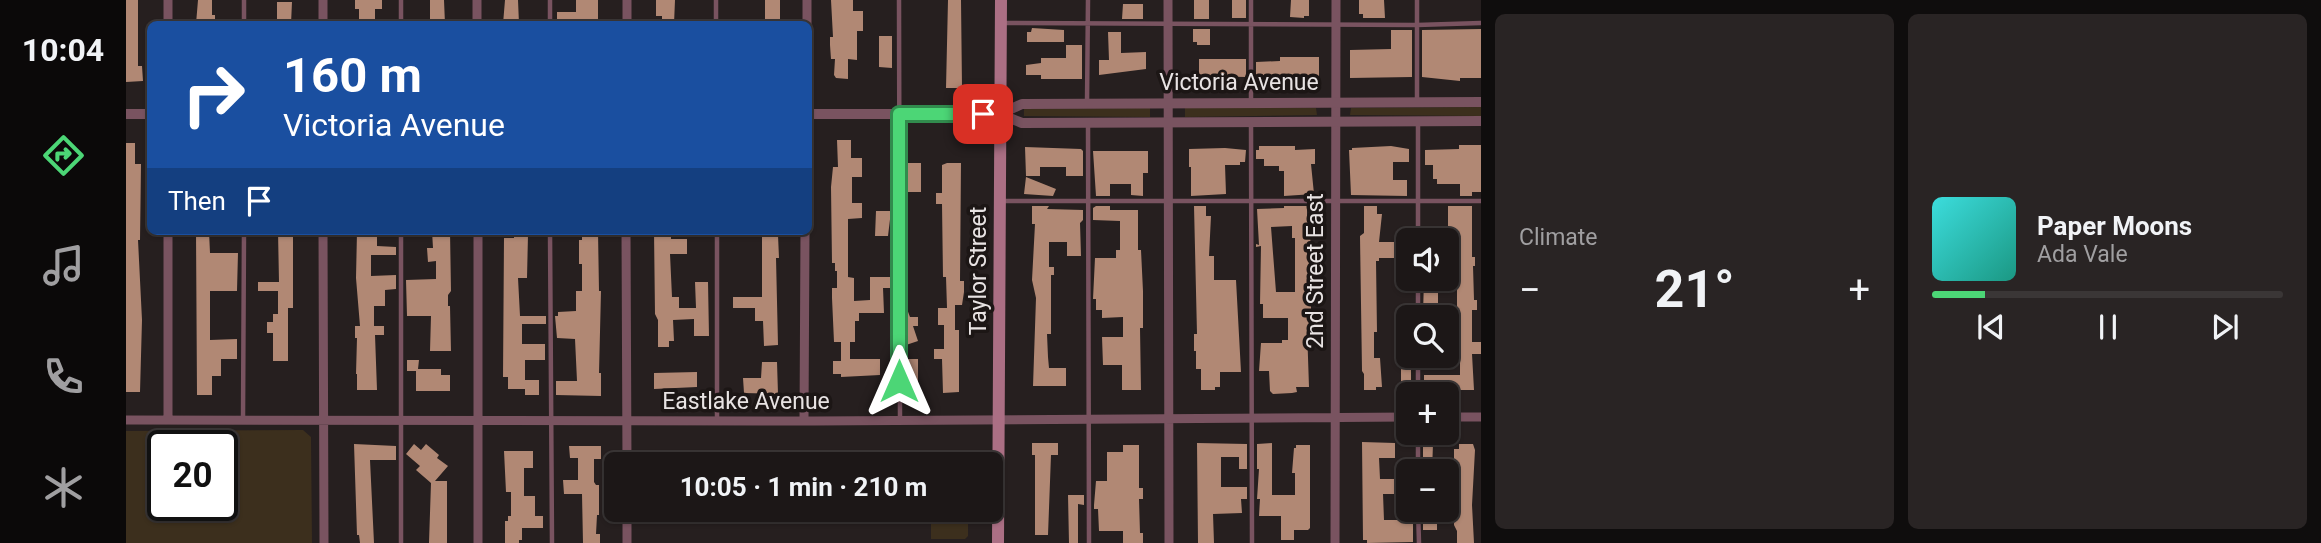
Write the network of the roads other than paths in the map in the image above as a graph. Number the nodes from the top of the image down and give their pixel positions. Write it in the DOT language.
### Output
graph roads {
  1 [pos="168,0"];
  2 [pos="244,0"];
  3 [pos="323,0"];
  4 [pos="401,0"];
  5 [pos="477,0"];
  6 [pos="550,0"];
  7 [pos="627,0"];
  8 [pos="716,0"];
  9 [pos="807,0"];
  10 [pos="899,0"];
  11 [pos="1001,0"];
  12 [pos="1088,0"];
  13 [pos="1168,0"];
  14 [pos="1251,0"];
  15 [pos="1336,0"];
  16 [pos="1417,0"];
  17 [pos="168,21"];
  18 [pos="244,21"];
  19 [pos="323,21"];
  20 [pos="401,21"];
  21 [pos="477,21"];
  22 [pos="550,21"];
  23 [pos="627,21"];
  24 [pos="716,21"];
  25 [pos="807,21"];
  26 [pos="1001,23"];
  27 [pos="1088,23"];
  28 [pos="1251,23"];
  29 [pos="1481,23"];
  30 [pos="1167,24"];
  31 [pos="1336,24"];
  32 [pos="1417,25"];
  33 [pos="1335,102"];
  34 [pos="1481,102"];
  35 [pos="1087,103"];
  36 [pos="1251,103"];
  37 [pos="1417,103"];
  38 [pos="1167,104"];
  39 [pos="126,114"];
  40 [pos="147,114"];
  41 [pos="812,114"];
  42 [pos="899,114"];
  43 [pos="1000,114"];
  44 [pos="1481,121"];
  45 [pos="1088,122"];
  46 [pos="1251,122"];
  47 [pos="1334,122"];
  48 [pos="1418,122"];
  49 [pos="1168,123"];
  50 [pos="1335,199"];
  51 [pos="1250,200"];
  52 [pos="1418,200"];
  53 [pos="1000,201"];
  54 [pos="1089,201"];
  55 [pos="1169,201"];
  56 [pos="1481,201"];
  57 [pos="1418,228"];
  58 [pos="168,235"];
  59 [pos="244,235"];
  60 [pos="323,235"];
  61 [pos="401,235"];
  62 [pos="478,235"];
  63 [pos="550,235"];
  64 [pos="626,235"];
  65 [pos="717,235"];
  66 [pos="805,235"];
  67 [pos="1335,417"];
  68 [pos="1396,417"];
  69 [pos="1459,417"];
  70 [pos="1481,417"];
  71 [pos="998,418"];
  72 [pos="1087,418"];
  73 [pos="1169,418"];
  74 [pos="1253,418"];
  75 [pos="717,419"];
  76 [pos="126,420"];
  77 [pos="167,420"];
  78 [pos="243,420"];
  79 [pos="401,420"];
  80 [pos="477,420"];
  81 [pos="551,420"];
  82 [pos="627,420"];
  83 [pos="900,420"];
  84 [pos="324,421"];
  85 [pos="804,421"];
  86 [pos="627,452"];
  87 [pos="627,522"];
  88 [pos="1418,522"];
  89 [pos="324,543"];
  90 [pos="401,543"];
  91 [pos="478,543"];
  92 [pos="552,543"];
  93 [pos="627,543"];
  94 [pos="998,543"];
  95 [pos="1089,543"];
  96 [pos="1169,543"];
  97 [pos="1252,543"];
  98 [pos="1335,543"];
  99 [pos="1419,543"];
  1 -- 17 [label="street"];
  2 -- 18 [label="lane"];
  3 -- 19 [label="street"];
  4 -- 20 [label="lane"];
  5 -- 21 [label="street"];
  6 -- 22 [label="lane"];
  7 -- 23 [label="street"];
  8 -- 24 [label="lane"];
  9 -- 25 [label="street"];
  10 -- 42 [label="lane"];
  11 -- 26 [label="main road, Taylor Street"];
  12 -- 27 [label="lane"];
  13 -- 30 [label="street"];
  14 -- 28 [label="lane"];
  15 -- 31 [label="street, 2nd Street East"];
  16 -- 32 [label="lane"];
  26 -- 27 [label="lane"];
  26 -- 43 [label="main road, Taylor Street"];
  27 -- 30 [label="lane"];
  27 -- 35 [label="lane"];
  28 -- 30 [label="lane"];
  28 -- 31 [label="lane"];
  28 -- 36 [label="lane"];
  29 -- 32 [label="lane"];
  30 -- 38 [label="street"];
  31 -- 32 [label="lane"];
  31 -- 33 [label="street, 2nd Street East"];
  32 -- 37 [label="lane"];
  33 -- 36 [label="street, Victoria Avenue"];
  33 -- 37 [label="street, Victoria Avenue"];
  33 -- 47 [label="street, 2nd Street East"];
  34 -- 37 [label="street, Victoria Avenue"];
  35 -- 38 [label="street, Victoria Avenue"];
  35 -- 43 [label="street, Victoria Avenue"];
  36 -- 38 [label="street, Victoria Avenue"];
  38 -- 49 [label="street"];
  39 -- 40 [label="street"];
  41 -- 42 [label="street, Victoria Avenue"];
  42 -- 43 [label="street, Victoria Avenue"];
  42 -- 83 [label="lane"];
  43 -- 45 [label="street, Victoria Avenue"];
  43 -- 53 [label="main road, Taylor Street"];
  44 -- 48 [label="street, Victoria Avenue"];
  45 -- 49 [label="street, Victoria Avenue"];
  45 -- 54 [label="lane"];
  46 -- 47 [label="street, Victoria Avenue"];
  46 -- 49 [label="street, Victoria Avenue"];
  46 -- 51 [label="lane"];
  47 -- 48 [label="street, Victoria Avenue"];
  47 -- 50 [label="street, 2nd Street East"];
  48 -- 52 [label="lane"];
  49 -- 55 [label="street"];
  50 -- 51 [label="lane"];
  50 -- 52 [label="lane"];
  50 -- 67 [label="street, 2nd Street East"];
  51 -- 55 [label="lane"];
  51 -- 74 [label="lane"];
  52 -- 56 [label="lane"];
  52 -- 57 [label="lane"];
  53 -- 54 [label="lane"];
  53 -- 71 [label="main road, Taylor Street"];
  54 -- 55 [label="lane"];
  54 -- 72 [label="lane"];
  55 -- 73 [label="street"];
  58 -- 77 [label="street"];
  59 -- 78 [label="lane"];
  60 -- 84 [label="street"];
  61 -- 79 [label="lane"];
  62 -- 80 [label="street"];
  63 -- 81 [label="lane"];
  64 -- 82 [label="street"];
  65 -- 75 [label="lane"];
  66 -- 85 [label="street"];
  67 -- 68 [label="street, Eastlake Avenue"];
  67 -- 74 [label="street, Eastlake Avenue"];
  67 -- 98 [label="street, 2nd Street East"];
  69 -- 70 [label="street"];
  71 -- 72 [label="street, Eastlake Avenue"];
  71 -- 83 [label="street, Eastlake Avenue"];
  71 -- 94 [label="main road, Taylor Street"];
  72 -- 73 [label="street, Eastlake Avenue"];
  72 -- 95 [label="lane"];
  73 -- 74 [label="street, Eastlake Avenue"];
  73 -- 96 [label="street"];
  74 -- 97 [label="lane"];
  75 -- 82 [label="street, Eastlake Avenue"];
  75 -- 85 [label="street, Eastlake Avenue"];
  76 -- 77 [label="street, Eastlake Avenue"];
  77 -- 78 [label="street, Eastlake Avenue"];
  78 -- 84 [label="street, Eastlake Avenue"];
  79 -- 80 [label="street, Eastlake Avenue"];
  79 -- 84 [label="street, Eastlake Avenue"];
  79 -- 90 [label="lane"];
  80 -- 81 [label="street, Eastlake Avenue"];
  80 -- 91 [label="street"];
  81 -- 82 [label="street, Eastlake Avenue"];
  81 -- 92 [label="lane"];
  82 -- 86 [label="street"];
  83 -- 85 [label="street, Eastlake Avenue"];
  84 -- 89 [label="street"];
  87 -- 93 [label="street"];
  88 -- 99 [label="lane"];
}
